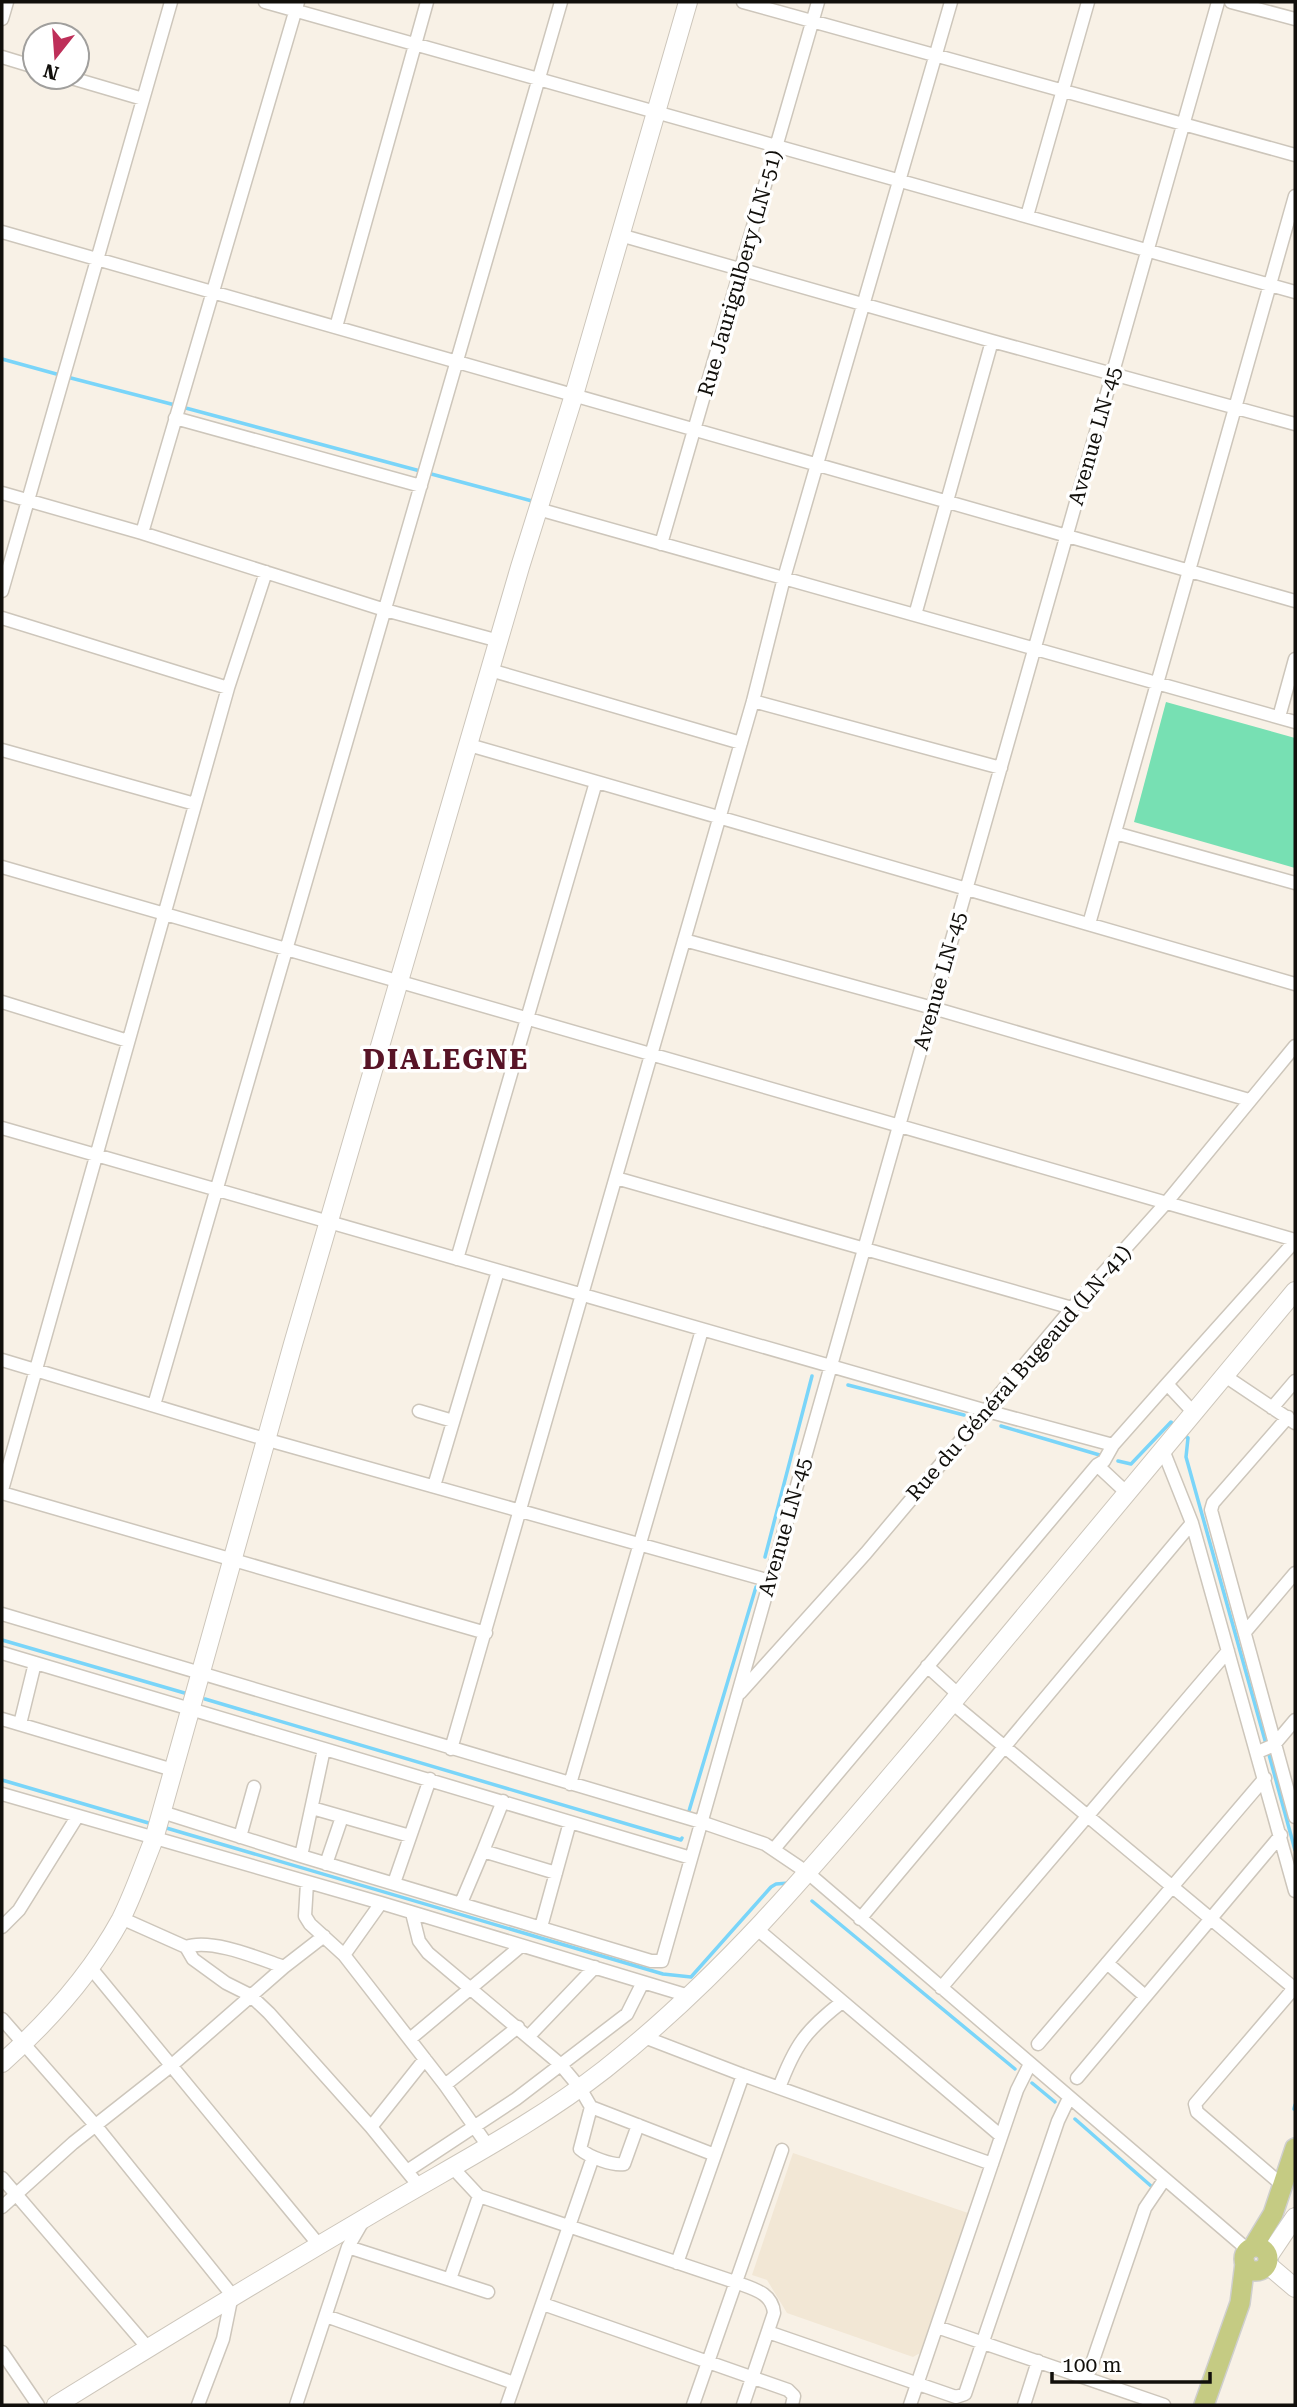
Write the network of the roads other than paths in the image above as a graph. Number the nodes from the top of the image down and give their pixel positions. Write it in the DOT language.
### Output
graph roads {
  1 [pos="6,2"];
  2 [pos="171,2"];
  3 [pos="265,2"];
  4 [pos="428,2"];
  5 [pos="561,2"];
  6 [pos="688,2"];
  7 [pos="743,2"];
  8 [pos="818,2"];
  9 [pos="951,2"];
  10 [pos="1088,2"];
  11 [pos="1218,2"];
  12 [pos="1231,2"];
  13 [pos="297,6"];
  14 [pos="2,19"];
  15 [pos="1295,19"];
  16 [pos="813,21"];
  17 [pos="416,44"];
  18 [pos="936,55"];
  19 [pos="2,57"];
  20 [pos="21,63"];
  21 [pos="539,79"];
  22 [pos="91,84"];
  23 [pos="1063,90"];
  24 [pos="143,99"];
  25 [pos="656,112"];
  26 [pos="1184,124"];
  27 [pos="777,146"];
  28 [pos="1295,155"];
  29 [pos="900,180"];
  30 [pos="1295,196"];
  31 [pos="1027,216"];
  32 [pos="2,232"];
  33 [pos="620,235"];
  34 [pos="1148,250"];
  35 [pos="97,259"];
  36 [pos="741,269"];
  37 [pos="1270,285"];
  38 [pos="212,292"];
  39 [pos="1295,292"];
  40 [pos="864,303"];
  41 [pos="336,327"];
  42 [pos="992,341"];
  43 [pos="457,362"];
  44 [pos="1113,373"];
  45 [pos="574,395"];
  46 [pos="1236,408"];
  47 [pos="175,418"];
  48 [pos="1295,424"];
  49 [pos="695,429"];
  50 [pos="817,464"];
  51 [pos="421,486"];
  52 [pos="2,493"];
  53 [pos="28,501"];
  54 [pos="947,501"];
  55 [pos="538,509"];
  56 [pos="142,533"];
  57 [pos="1067,536"];
  58 [pos="662,544"];
  59 [pos="1190,570"];
  60 [pos="266,572"];
  61 [pos="784,578"];
  62 [pos="2,591"];
  63 [pos="1295,601"];
  64 [pos="385,610"];
  65 [pos="915,615"];
  66 [pos="2,618"];
  67 [pos="499,641"];
  68 [pos="1035,648"];
  69 [pos="1295,660"];
  70 [pos="490,670"];
  71 [pos="1158,683"];
  72 [pos="228,688"];
  73 [pos="753,701"];
  74 [pos="1279,717"];
  75 [pos="1295,722"];
  76 [pos="741,743"];
  77 [pos="469,745"];
  78 [pos="2,750"];
  79 [pos="1001,768"];
  80 [pos="596,782"];
  81 [pos="195,804"];
  82 [pos="719,817"];
  83 [pos="1115,833"];
  84 [pos="2,867"];
  85 [pos="1295,883"];
  86 [pos="967,889"];
  87 [pos="164,914"];
  88 [pos="1089,924"];
  89 [pos="684,940"];
  90 [pos="286,950"];
  91 [pos="400,981"];
  92 [pos="1295,984"];
  93 [pos="2,1002"];
  94 [pos="933,1008"];
  95 [pos="527,1019"];
  96 [pos="128,1041"];
  97 [pos="1295,1046"];
  98 [pos="651,1055"];
  99 [pos="1249,1100"];
  100 [pos="899,1126"];
  101 [pos="2,1128"];
  102 [pos="96,1155"];
  103 [pos="616,1178"];
  104 [pos="216,1190"];
  105 [pos="1166,1203"];
  106 [pos="329,1223"];
  107 [pos="1295,1241"];
  108 [pos="864,1249"];
  109 [pos="457,1259"];
  110 [pos="498,1271"];
  111 [pos="1295,1291"];
  112 [pos="582,1295"];
  113 [pos="1072,1308"];
  114 [pos="702,1329"];
  115 [pos="2,1360"];
  116 [pos="831,1367"];
  117 [pos="36,1370"];
  118 [pos="1225,1376"];
  119 [pos="1295,1381"];
  120 [pos="1167,1384"];
  121 [pos="154,1405"];
  122 [pos="1272,1408"];
  123 [pos="419,1411"];
  124 [pos="986,1411"];
  125 [pos="1291,1420"];
  126 [pos="453,1421"];
  127 [pos="1184,1425"];
  128 [pos="268,1440"];
  129 [pos="1114,1444"];
  130 [pos="1163,1450"];
  131 [pos="1097,1465"];
  132 [pos="434,1486"];
  133 [pos="2,1492"];
  134 [pos="1128,1494"];
  135 [pos="521,1510"];
  136 [pos="1192,1523"];
  137 [pos="639,1544"];
  138 [pos="233,1559"];
  139 [pos="1295,1573"];
  140 [pos="770,1581"];
  141 [pos="2,1614"];
  142 [pos="1246,1631"];
  143 [pos="486,1633"];
  144 [pos="1228,1651"];
  145 [pos="2,1653"];
  146 [pos="35,1663"];
  147 [pos="927,1666"];
  148 [pos="201,1674"];
  149 [pos="737,1696"];
  150 [pos="956,1699"];
  151 [pos="191,1709"];
  152 [pos="1258,1718"];
  153 [pos="2,1719"];
  154 [pos="1295,1720"];
  155 [pos="20,1724"];
  156 [pos="1006,1748"];
  157 [pos="324,1749"];
  158 [pos="451,1749"];
  159 [pos="1267,1749"];
  160 [pos="173,1770"];
  161 [pos="1265,1778"];
  162 [pos="430,1779"];
  163 [pos="570,1784"];
  164 [pos="254,1787"];
  165 [pos="2,1794"];
  166 [pos="503,1801"];
  167 [pos="312,1808"];
  168 [pos="1087,1816"];
  169 [pos="77,1817"];
  170 [pos="342,1817"];
  171 [pos="1295,1817"];
  172 [pos="570,1822"];
  173 [pos="701,1822"];
  174 [pos="158,1826"];
  175 [pos="1281,1835"];
  176 [pos="410,1836"];
  177 [pos="240,1837"];
  178 [pos="774,1849"];
  179 [pos="483,1851"];
  180 [pos="301,1856"];
  181 [pos="691,1858"];
  182 [pos="326,1864"];
  183 [pos="556,1873"];
  184 [pos="808,1873"];
  185 [pos="307,1883"];
  186 [pos="394,1883"];
  187 [pos="1172,1887"];
  188 [pos="1295,1891"];
  189 [pos="381,1903"];
  190 [pos="461,1903"];
  191 [pos="412,1913"];
  192 [pos="121,1918"];
  193 [pos="860,1919"];
  194 [pos="1210,1919"];
  195 [pos="2,1927"];
  196 [pos="541,1927"];
  197 [pos="757,1929"];
  198 [pos="324,1936"];
  199 [pos="521,1946"];
  200 [pos="186,1947"];
  201 [pos="344,1955"];
  202 [pos="1107,1963"];
  203 [pos="90,1967"];
  204 [pos="284,1967"];
  205 [pos="596,1967"];
  206 [pos="643,1982"];
  207 [pos="941,1988"];
  208 [pos="1295,1988"];
  209 [pos="469,1989"];
  210 [pos="250,1995"];
  211 [pos="689,1996"];
  212 [pos="1145,1996"];
  213 [pos="842,2002"];
  214 [pos="2,2019"];
  215 [pos="518,2027"];
  216 [pos="529,2036"];
  217 [pos="644,2037"];
  218 [pos="410,2039"];
  219 [pos="24,2043"];
  220 [pos="1038,2044"];
  221 [pos="425,2059"];
  222 [pos="2,2063"];
  223 [pos="172,2064"];
  224 [pos="560,2064"];
  225 [pos="1030,2064"];
  226 [pos="743,2075"];
  227 [pos="1077,2078"];
  228 [pos="444,2085"];
  229 [pos="580,2088"];
  230 [pos="779,2088"];
  231 [pos="1069,2098"];
  232 [pos="591,2108"];
  233 [pos="638,2125"];
  234 [pos="96,2126"];
  235 [pos="371,2127"];
  236 [pos="474,2127"];
  237 [pos="1001,2136"];
  238 [pos="488,2146"];
  239 [pos="1295,2148"];
  240 [pos="782,2150"];
  241 [pos="715,2155"];
  242 [pos="593,2157"];
  243 [pos="992,2164"];
  244 [pos="452,2167"];
  245 [pos="407,2171"];
  246 [pos="2,2178"];
  247 [pos="1164,2180"];
  248 [pos="1282,2185"];
  249 [pos="419,2186"];
  250 [pos="17,2194"];
  251 [pos="479,2196"];
  252 [pos="2,2207"];
  253 [pos="365,2218"];
  254 [pos="569,2226"];
  255 [pos="318,2245"];
  256 [pos="1267,2245"];
  257 [pos="348,2247"];
  258 [pos="677,2263"];
  259 [pos="450,2279"];
  260 [pos="735,2282"];
  261 [pos="1295,2288"];
  262 [pos="488,2292"];
  263 [pos="232,2295"];
  264 [pos="543,2304"];
  265 [pos="326,2316"];
  266 [pos="937,2327"];
  267 [pos="768,2332"];
  268 [pos="983,2343"];
  269 [pos="148,2348"];
  270 [pos="2,2352"];
  271 [pos="1038,2361"];
  272 [pos="707,2362"];
  273 [pos="753,2378"];
  274 [pos="1087,2378"];
  275 [pos="514,2383"];
  276 [pos="918,2383"];
  277 [pos="38,2405"];
  278 [pos="57,2405"];
  279 [pos="198,2405"];
  280 [pos="296,2405"];
  281 [pos="507,2405"];
  282 [pos="693,2405"];
  283 [pos="743,2405"];
  284 [pos="792,2405"];
  285 [pos="910,2405"];
  286 [pos="1024,2405"];
  287 [pos="1164,2405"];
  288 [pos="1204,2405"];
  1 -- 14 [label="street"];
  2 -- 24 [label="street"];
  3 -- 13 [label="street"];
  4 -- 17 [label="street"];
  5 -- 21 [label="street"];
  6 -- 25 [label="street"];
  7 -- 16 [label="street"];
  8 -- 16 [label="street, Rue Jaurigulbery (LN-51)"];
  9 -- 18 [label="street"];
  10 -- 23 [label="street"];
  11 -- 26 [label="street, Avenue LN-45"];
  12 -- 15 [label="street"];
  13 -- 17 [label="street"];
  13 -- 38 [label="street"];
  16 -- 18 [label="street"];
  16 -- 27 [label="street, Rue Jaurigulbery (LN-51)"];
  17 -- 21 [label="street"];
  17 -- 41 [label="street"];
  18 -- 23 [label="street"];
  18 -- 29 [label="street"];
  19 -- 20 [label="street"];
  21 -- 25 [label="street"];
  21 -- 43 [label="street"];
  22 -- 24 [label="street"];
  23 -- 26 [label="street"];
  23 -- 31 [label="street"];
  24 -- 35 [label="street"];
  25 -- 27 [label="street"];
  25 -- 33 [label="street"];
  26 -- 28 [label="street"];
  26 -- 34 [label="street, Avenue LN-45"];
  27 -- 29 [label="street"];
  27 -- 36 [label="street, Rue Jaurigulbery (LN-51)"];
  29 -- 31 [label="street"];
  29 -- 40 [label="street"];
  30 -- 37 [label="street"];
  31 -- 34 [label="street"];
  32 -- 35 [label="street"];
  33 -- 36 [label="street"];
  33 -- 45 [label="street"];
  34 -- 37 [label="street"];
  34 -- 44 [label="street, Avenue LN-45"];
  35 -- 38 [label="street"];
  35 -- 53 [label="street"];
  36 -- 40 [label="street"];
  36 -- 49 [label="street, Rue Jaurigulbery (LN-51)"];
  37 -- 39 [label="street"];
  37 -- 46 [label="street"];
  38 -- 41 [label="street"];
  38 -- 47 [label="street"];
  40 -- 42 [label="street"];
  40 -- 50 [label="street"];
  41 -- 43 [label="street"];
  42 -- 44 [label="street"];
  42 -- 54 [label="street"];
  43 -- 45 [label="street"];
  43 -- 51 [label="street"];
  44 -- 46 [label="street"];
  44 -- 57 [label="street, Avenue LN-45"];
  45 -- 49 [label="street"];
  45 -- 55 [label="street"];
  46 -- 48 [label="street"];
  46 -- 59 [label="street"];
  47 -- 51 [label="street"];
  47 -- 56 [label="street"];
  49 -- 50 [label="street"];
  49 -- 58 [label="street, Rue Jaurigulbery (LN-51)"];
  50 -- 54 [label="street"];
  50 -- 61 [label="street"];
  51 -- 64 [label="street"];
  52 -- 53 [label="street"];
  53 -- 56 [label="street"];
  53 -- 62 [label="street"];
  54 -- 57 [label="street"];
  54 -- 65 [label="street"];
  55 -- 58 [label="street"];
  55 -- 67 [label="street"];
  56 -- 60 [label="street"];
  57 -- 59 [label="street"];
  57 -- 68 [label="street, Avenue LN-45"];
  58 -- 61 [label="street"];
  59 -- 63 [label="street"];
  59 -- 71 [label="street"];
  60 -- 64 [label="street"];
  60 -- 72 [label="street"];
  61 -- 65 [label="street"];
  61 -- 73 [label="street"];
  64 -- 67 [label="street"];
  64 -- 90 [label="street"];
  65 -- 68 [label="street"];
  66 -- 72 [label="street"];
  67 -- 70 [label="street"];
  68 -- 71 [label="street"];
  68 -- 79 [label="street, Avenue LN-45"];
  69 -- 74 [label="street"];
  70 -- 76 [label="street"];
  70 -- 77 [label="street"];
  71 -- 74 [label="street"];
  71 -- 83 [label="street"];
  72 -- 81 [label="street"];
  73 -- 76 [label="street"];
  73 -- 79 [label="street"];
  74 -- 75 [label="street"];
  76 -- 82 [label="street"];
  77 -- 80 [label="street"];
  77 -- 91 [label="street"];
  78 -- 81 [label="street"];
  79 -- 86 [label="street, Avenue LN-45"];
  80 -- 82 [label="street"];
  80 -- 95 [label="street"];
  81 -- 87 [label="street"];
  82 -- 86 [label="street"];
  82 -- 89 [label="street"];
  83 -- 85 [label="street"];
  83 -- 88 [label="street"];
  84 -- 87 [label="street"];
  86 -- 88 [label="street"];
  86 -- 94 [label="street, Avenue LN-45"];
  87 -- 90 [label="street"];
  87 -- 96 [label="street"];
  88 -- 92 [label="street"];
  89 -- 94 [label="street"];
  89 -- 98 [label="street"];
  90 -- 91 [label="street"];
  90 -- 104 [label="street"];
  91 -- 95 [label="street"];
  91 -- 106 [label="street"];
  93 -- 96 [label="street"];
  94 -- 99 [label="street"];
  94 -- 100 [label="street, Avenue LN-45"];
  95 -- 98 [label="street"];
  95 -- 109 [label="street"];
  96 -- 102 [label="street"];
  97 -- 99 [label="street, Rue du Général Bugeaud (LN-41)"];
  98 -- 100 [label="street"];
  98 -- 103 [label="street"];
  99 -- 105 [label="street, Rue du Général Bugeaud (LN-41)"];
  100 -- 105 [label="street"];
  100 -- 108 [label="street, Avenue LN-45"];
  101 -- 102 [label="street"];
  102 -- 104 [label="street"];
  102 -- 117 [label="street"];
  103 -- 108 [label="street"];
  103 -- 112 [label="street"];
  104 -- 106 [label="street"];
  104 -- 121 [label="street"];
  105 -- 107 [label="street"];
  105 -- 113 [label="street, Rue du Général Bugeaud (LN-41)"];
  106 -- 109 [label="street"];
  106 -- 128 [label="street"];
  107 -- 120 [label="street"];
  108 -- 113 [label="street"];
  108 -- 116 [label="street, Avenue LN-45"];
  109 -- 110 [label="street"];
  110 -- 112 [label="street"];
  110 -- 126 [label="street"];
  111 -- 118 [label="street"];
  112 -- 114 [label="street"];
  112 -- 135 [label="street"];
  113 -- 124 [label="street, Rue du Général Bugeaud (LN-41)"];
  114 -- 116 [label="street"];
  114 -- 137 [label="street"];
  115 -- 117 [label="street"];
  116 -- 124 [label="street"];
  116 -- 140 [label="street, Avenue LN-45"];
  117 -- 121 [label="street"];
  117 -- 133 [label="street"];
  118 -- 122 [label="street"];
  118 -- 127 [label="street"];
  119 -- 122 [label="street"];
  120 -- 127 [label="street"];
  120 -- 129 [label="street"];
  121 -- 128 [label="street"];
  122 -- 125 [label="street"];
  123 -- 126 [label="street"];
  124 -- 129 [label="street"];
  124 -- 149 [label="street, Rue du Général Bugeaud (LN-41)"];
  125 -- 142 [label="street"];
  126 -- 132 [label="street"];
  127 -- 130 [label="street"];
  128 -- 132 [label="street"];
  128 -- 138 [label="street"];
  129 -- 131 [label="street"];
  130 -- 134 [label="street"];
  130 -- 136 [label="street"];
  131 -- 134 [label="street"];
  131 -- 147 [label="street"];
  132 -- 135 [label="street"];
  133 -- 138 [label="street"];
  134 -- 150 [label="street"];
  135 -- 137 [label="street"];
  135 -- 143 [label="street"];
  136 -- 144 [label="street"];
  136 -- 156 [label="street"];
  137 -- 140 [label="street"];
  137 -- 163 [label="street"];
  138 -- 143 [label="street"];
  138 -- 148 [label="street"];
  139 -- 142 [label="street"];
  140 -- 149 [label="street, Avenue LN-45"];
  141 -- 148 [label="street"];
  142 -- 152 [label="street"];
  143 -- 158 [label="street"];
  144 -- 152 [label="street"];
  144 -- 168 [label="street"];
  145 -- 146 [label="street"];
  146 -- 151 [label="street"];
  146 -- 155 [label="street"];
  147 -- 150 [label="street"];
  147 -- 178 [label="street"];
  148 -- 151 [label="street"];
  148 -- 158 [label="street"];
  149 -- 173 [label="street, Avenue LN-45"];
  150 -- 156 [label="street"];
  150 -- 184 [label="street"];
  151 -- 157 [label="street"];
  151 -- 160 [label="street"];
  152 -- 159 [label="street"];
  152 -- 159 [label="street"];
  153 -- 155 [label="street"];
  154 -- 159 [label="street"];
  155 -- 160 [label="street"];
  156 -- 168 [label="street"];
  156 -- 193 [label="street"];
  157 -- 162 [label="street"];
  157 -- 167 [label="street"];
  158 -- 163 [label="street"];
  159 -- 161 [label="street"];
  159 -- 171 [label="street"];
  160 -- 174 [label="street"];
  161 -- 175 [label="street"];
  161 -- 187 [label="street"];
  162 -- 166 [label="street"];
  162 -- 176 [label="street"];
  163 -- 173 [label="street"];
  164 -- 177 [label="street"];
  165 -- 169 [label="street"];
  166 -- 172 [label="street"];
  166 -- 179 [label="street"];
  167 -- 170 [label="street"];
  167 -- 180 [label="street"];
  168 -- 187 [label="street"];
  168 -- 207 [label="street"];
  169 -- 174 [label="street"];
  169 -- 195 [label="street"];
  170 -- 176 [label="street"];
  170 -- 182 [label="street"];
  172 -- 181 [label="street"];
  172 -- 183 [label="street"];
  173 -- 178 [label="street"];
  173 -- 181 [label="street, Avenue LN-45"];
  174 -- 177 [label="street"];
  174 -- 185 [label="street"];
  174 -- 192 [label="street"];
  175 -- 188 [label="street"];
  175 -- 194 [label="street"];
  176 -- 186 [label="street"];
  177 -- 180 [label="street"];
  178 -- 184 [label="street"];
  179 -- 183 [label="street"];
  179 -- 190 [label="street"];
  180 -- 182 [label="street"];
  181 -- 196 [label="street, Avenue LN-45"];
  182 -- 186 [label="street"];
  183 -- 196 [label="street"];
  184 -- 193 [label="street"];
  184 -- 197 [label="street"];
  185 -- 189 [label="street"];
  185 -- 198 [label="street"];
  186 -- 190 [label="street"];
  187 -- 194 [label="street"];
  187 -- 202 [label="street"];
  189 -- 191 [label="street"];
  189 -- 201 [label="street"];
  190 -- 196 [label="street"];
  191 -- 199 [label="street"];
  191 -- 209 [label="street"];
  192 -- 200 [label="street"];
  192 -- 203 [label="street"];
  193 -- 207 [label="street"];
  194 -- 208 [label="street"];
  194 -- 212 [label="street"];
  197 -- 211 [label="street"];
  197 -- 213 [label="street"];
  198 -- 201 [label="street"];
  198 -- 204 [label="street"];
  199 -- 205 [label="street"];
  199 -- 209 [label="street"];
  200 -- 204 [label="street"];
  200 -- 210 [label="street"];
  201 -- 218 [label="street"];
  202 -- 212 [label="street"];
  202 -- 220 [label="street"];
  203 -- 219 [label="street"];
  203 -- 223 [label="street"];
  204 -- 210 [label="street"];
  205 -- 206 [label="street"];
  205 -- 216 [label="street"];
  206 -- 211 [label="street"];
  206 -- 224 [label="street"];
  207 -- 225 [label="street"];
  208 -- 248 [label="street"];
  209 -- 215 [label="street"];
  209 -- 218 [label="street"];
  210 -- 223 [label="street"];
  210 -- 235 [label="street"];
  211 -- 217 [label="street"];
  212 -- 227 [label="street"];
  213 -- 230 [label="street"];
  213 -- 237 [label="street"];
  214 -- 219 [label="street"];
  215 -- 216 [label="street"];
  215 -- 228 [label="street"];
  216 -- 224 [label="street"];
  217 -- 226 [label="street"];
  217 -- 229 [label="street"];
  218 -- 221 [label="street"];
  219 -- 222 [label="street"];
  219 -- 234 [label="street"];
  221 -- 228 [label="street"];
  221 -- 235 [label="street"];
  223 -- 234 [label="street"];
  223 -- 255 [label="street"];
  224 -- 229 [label="street"];
  224 -- 236 [label="street"];
  225 -- 231 [label="street"];
  225 -- 237 [label="street"];
  226 -- 230 [label="street"];
  226 -- 241 [label="street"];
  228 -- 236 [label="street"];
  229 -- 232 [label="street"];
  229 -- 238 [label="street"];
  230 -- 243 [label="street"];
  231 -- 247 [label="street"];
  231 -- 268 [label="street"];
  232 -- 233 [label="street"];
  232 -- 242 [label="street"];
  233 -- 241 [label="street"];
  233 -- 242 [label="street"];
  234 -- 250 [label="street"];
  234 -- 263 [label="street"];
  235 -- 245 [label="street"];
  236 -- 238 [label="street"];
  236 -- 245 [label="street"];
  237 -- 243 [label="street"];
  238 -- 244 [label="street"];
  239 -- 248 [label="main road"];
  240 -- 260 [label="street"];
  241 -- 258 [label="street"];
  242 -- 254 [label="street"];
  243 -- 266 [label="street"];
  244 -- 249 [label="street"];
  244 -- 251 [label="street"];
  245 -- 249 [label="street"];
  246 -- 250 [label="street"];
  247 -- 256 [label="street"];
  247 -- 274 [label="street"];
  248 -- 256 [label="main road"];
  249 -- 253 [label="street"];
  250 -- 252 [label="street"];
  250 -- 269 [label="street"];
  251 -- 254 [label="street"];
  251 -- 259 [label="street"];
  253 -- 255 [label="street"];
  253 -- 257 [label="street"];
  254 -- 258 [label="street"];
  254 -- 264 [label="street"];
  255 -- 263 [label="street"];
  256 -- 261 [label="street"];
  256 -- 288 [label="main road"];
  257 -- 259 [label="street"];
  257 -- 265 [label="street"];
  258 -- 260 [label="street"];
  259 -- 262 [label="street"];
  260 -- 267 [label="street"];
  260 -- 272 [label="street"];
  263 -- 269 [label="street"];
  263 -- 279 [label="street"];
  264 -- 272 [label="street"];
  264 -- 275 [label="street"];
  265 -- 275 [label="street"];
  265 -- 280 [label="street"];
  266 -- 268 [label="street"];
  266 -- 276 [label="street"];
  267 -- 273 [label="street"];
  267 -- 276 [label="street"];
  268 -- 271 [label="street"];
  268 -- 276 [label="street"];
  269 -- 278 [label="street"];
  270 -- 277 [label="street"];
  271 -- 274 [label="street"];
  271 -- 286 [label="street"];
  272 -- 273 [label="street"];
  272 -- 282 [label="street"];
  273 -- 283 [label="street"];
  273 -- 284 [label="street"];
  274 -- 287 [label="street"];
  275 -- 281 [label="street"];
  276 -- 285 [label="street"];
}
